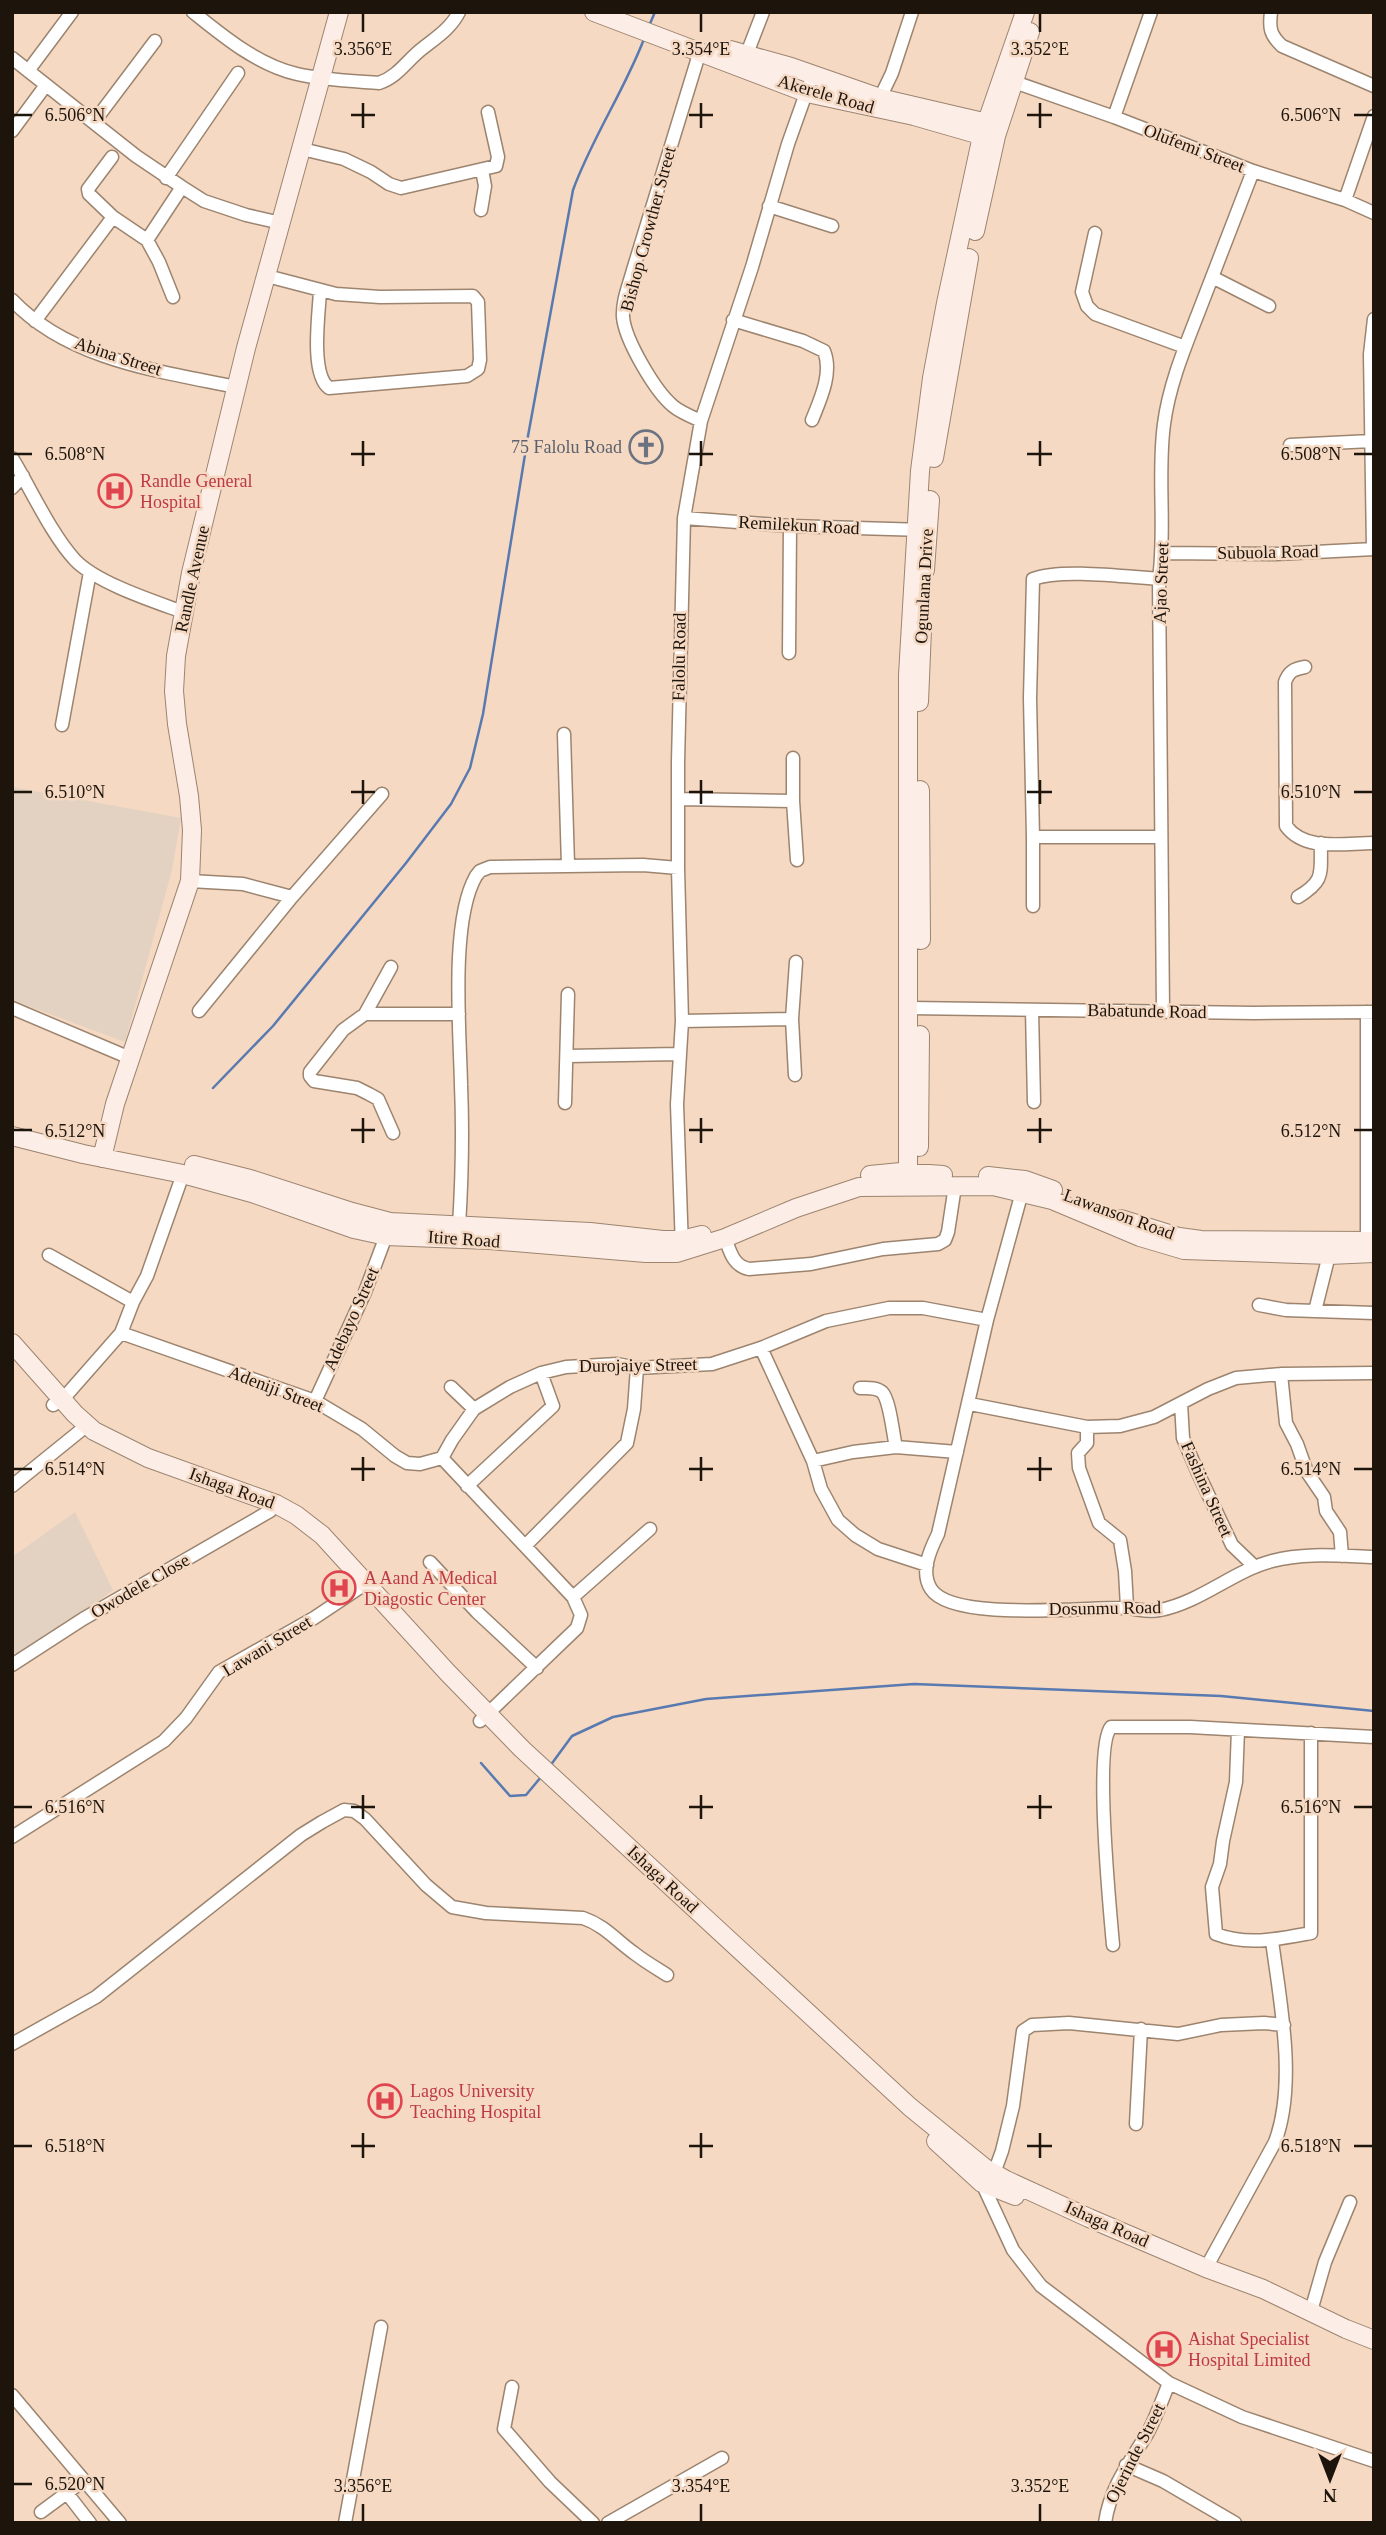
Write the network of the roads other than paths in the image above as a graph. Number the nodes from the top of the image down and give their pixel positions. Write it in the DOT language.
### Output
graph roads {
  1 [pos="72,12"];
  2 [pos="338,12"];
  3 [pos="459,12"];
  4 [pos="594,12"];
  5 [pos="619,12"];
  6 [pos="763,12"];
  7 [pos="912,12"];
  8 [pos="1025,12"];
  9 [pos="1037,12"];
  10 [pos="1151,12"];
  11 [pos="1271,12"];
  12 [pos="200,14"];
  13 [pos="647,27"];
  14 [pos="665,33"];
  15 [pos="155,41"];
  16 [pos="699,51"];
  17 [pos="746,56"];
  18 [pos="12,58"];
  19 [pos="28,71"];
  20 [pos="238,73"];
  21 [pos="811,74"];
  22 [pos="320,78"];
  23 [pos="1008,80"];
  24 [pos="46,85"];
  25 [pos="1374,86"];
  26 [pos="807,93"];
  27 [pos="880,98"];
  28 [pos="488,112"];
  29 [pos="1374,116"];
  30 [pos="1114,117"];
  31 [pos="94,122"];
  32 [pos="12,131"];
  33 [pos="990,131"];
  34 [pos="302,149"];
  35 [pos="112,157"];
  36 [pos="482,170"];
  37 [pos="1253,170"];
  38 [pos="166,178"];
  39 [pos="182,187"];
  40 [pos="1345,200"];
  41 [pos="769,206"];
  42 [pos="481,210"];
  43 [pos="1374,213"];
  44 [pos="113,217"];
  45 [pos="281,223"];
  46 [pos="832,226"];
  47 [pos="1095,233"];
  48 [pos="147,240"];
  49 [pos="267,276"];
  50 [pos="1212,277"];
  51 [pos="320,291"];
  52 [pos="173,297"];
  53 [pos="12,300"];
  54 [pos="1269,306"];
  55 [pos="1374,319"];
  56 [pos="733,320"];
  57 [pos="35,321"];
  58 [pos="1185,347"];
  59 [pos="236,387"];
  60 [pos="812,420"];
  61 [pos="701,421"];
  62 [pos="1371,441"];
  63 [pos="1290,445"];
  64 [pos="12,458"];
  65 [pos="23,476"];
  66 [pos="12,488"];
  67 [pos="684,518"];
  68 [pos="790,526"];
  69 [pos="921,530"];
  70 [pos="1373,549"];
  71 [pos="1163,553"];
  72 [pos="90,572"];
  73 [pos="1159,579"];
  74 [pos="183,612"];
  75 [pos="789,653"];
  76 [pos="1305,667"];
  77 [pos="62,725"];
  78 [pos="564,734"];
  79 [pos="793,758"];
  80 [pos="382,794"];
  81 [pos="680,799"];
  82 [pos="793,801"];
  83 [pos="1033,837"];
  84 [pos="1160,837"];
  85 [pos="1321,843"];
  86 [pos="1374,843"];
  87 [pos="797,860"];
  88 [pos="568,865"];
  89 [pos="678,868"];
  90 [pos="190,881"];
  91 [pos="292,897"];
  92 [pos="1298,897"];
  93 [pos="1032,906"];
  94 [pos="796,962"];
  95 [pos="391,967"];
  96 [pos="568,994"];
  97 [pos="915,1008"];
  98 [pos="12,1009"];
  99 [pos="1032,1010"];
  100 [pos="199,1011"];
  101 [pos="1163,1011"];
  102 [pos="1371,1012"];
  103 [pos="365,1014"];
  104 [pos="459,1014"];
  105 [pos="792,1019"];
  106 [pos="682,1021"];
  107 [pos="568,1055"];
  108 [pos="679,1055"];
  109 [pos="130,1058"];
  110 [pos="795,1075"];
  111 [pos="1034,1102"];
  112 [pos="565,1103"];
  113 [pos="12,1127"];
  114 [pos="393,1133"];
  115 [pos="12,1136"];
  116 [pos="103,1153"];
  117 [pos="183,1174"];
  118 [pos="914,1181"];
  119 [pos="955,1186"];
  120 [pos="1021,1192"];
  121 [pos="459,1226"];
  122 [pos="386,1236"];
  123 [pos="725,1238"];
  124 [pos="1372,1245"];
  125 [pos="682,1246"];
  126 [pos="1257,1248"];
  127 [pos="50,1255"];
  128 [pos="1329,1255"];
  129 [pos="133,1302"];
  130 [pos="1259,1305"];
  131 [pos="1315,1311"];
  132 [pos="1374,1313"];
  133 [pos="987,1320"];
  134 [pos="121,1333"];
  135 [pos="12,1343"];
  136 [pos="761,1348"];
  137 [pos="12,1357"];
  138 [pos="637,1368"];
  139 [pos="541,1373"];
  140 [pos="1374,1373"];
  141 [pos="1281,1374"];
  142 [pos="452,1387"];
  143 [pos="860,1388"];
  144 [pos="58,1402"];
  145 [pos="315,1402"];
  146 [pos="1181,1403"];
  147 [pos="970,1404"];
  148 [pos="474,1409"];
  149 [pos="1087,1427"];
  150 [pos="80,1431"];
  151 [pos="896,1447"];
  152 [pos="957,1452"];
  153 [pos="442,1458"];
  154 [pos="813,1461"];
  155 [pos="12,1486"];
  156 [pos="467,1486"];
  157 [pos="270,1511"];
  158 [pos="650,1529"];
  159 [pos="526,1545"];
  160 [pos="1342,1556"];
  161 [pos="1374,1557"];
  162 [pos="430,1562"];
  163 [pos="927,1565"];
  164 [pos="1254,1566"];
  165 [pos="362,1586"];
  166 [pos="573,1597"];
  167 [pos="1127,1607"];
  168 [pos="12,1665"];
  169 [pos="537,1668"];
  170 [pos="484,1718"];
  171 [pos="1238,1730"];
  172 [pos="1311,1733"];
  173 [pos="1374,1737"];
  174 [pos="12,1837"];
  175 [pos="1272,1941"];
  176 [pos="1113,1945"];
  177 [pos="667,1975"];
  178 [pos="1284,2025"];
  179 [pos="1141,2029"];
  180 [pos="12,2044"];
  181 [pos="1136,2124"];
  182 [pos="988,2178"];
  183 [pos="1350,2202"];
  184 [pos="1206,2268"];
  185 [pos="1311,2311"];
  186 [pos="382,2327"];
  187 [pos="1374,2342"];
  188 [pos="1169,2383"];
  189 [pos="512,2387"];
  190 [pos="12,2395"];
  191 [pos="722,2458"];
  192 [pos="1374,2461"];
  193 [pos="1126,2465"];
  194 [pos="83,2481"];
  195 [pos="65,2492"];
  196 [pos="41,2512"];
  197 [pos="90,2523"];
  198 [pos="120,2523"];
  199 [pos="345,2523"];
  200 [pos="593,2523"];
  201 [pos="608,2523"];
  202 [pos="1105,2523"];
  203 [pos="1235,2523"];
  1 -- 19 [label="street"];
  2 -- 22 [label="main road, Randle Avenue"];
  3 -- 22 [label="street"];
  4 -- 13 [label="main road, Akerele Road"];
  5 -- 13 [label="main road"];
  6 -- 17 [label="street"];
  7 -- 27 [label="street"];
  8 -- 23 [label="main road, Ogunlana Drive"];
  9 -- 23 [label="main road, Ogunlana Drive"];
  10 -- 30 [label="street"];
  11 -- 25 [label="street"];
  12 -- 22 [label="street"];
  13 -- 14 [label="main road, Akerele Road"];
  14 -- 16 [label="main road, Akerele Road"];
  14 -- 17 [label="main road"];
  15 -- 31 [label="street"];
  16 -- 26 [label="main road, Akerele Road"];
  16 -- 61 [label="street, Bishop Crowther Street"];
  17 -- 21 [label="main road"];
  18 -- 19 [label="street"];
  19 -- 24 [label="street"];
  20 -- 38 [label="street"];
  21 -- 26 [label="street, Falolu Road"];
  21 -- 27 [label="main road"];
  22 -- 34 [label="main road, Randle Avenue"];
  23 -- 30 [label="street, Olufemi Street"];
  23 -- 33 [label="main road, Ogunlana Drive"];
  24 -- 31 [label="street"];
  24 -- 32 [label="street"];
  26 -- 33 [label="main road, Akerele Road"];
  26 -- 41 [label="street, Falolu Road"];
  27 -- 33 [label="main road"];
  28 -- 36 [label="street"];
  29 -- 40 [label="street"];
  30 -- 37 [label="street, Olufemi Street"];
  31 -- 38 [label="street"];
  33 -- 69 [label="main road, Ogunlana Drive"];
  34 -- 36 [label="street"];
  34 -- 45 [label="main road, Randle Avenue"];
  35 -- 44 [label="street"];
  36 -- 42 [label="street"];
  37 -- 40 [label="street, Olufemi Street"];
  37 -- 50 [label="street, Ajao Street"];
  38 -- 39 [label="street"];
  39 -- 45 [label="street"];
  39 -- 48 [label="street"];
  40 -- 43 [label="street, Olufemi Street"];
  41 -- 46 [label="street"];
  41 -- 56 [label="street, Falolu Road"];
  44 -- 48 [label="street"];
  44 -- 57 [label="street"];
  45 -- 49 [label="main road, Randle Avenue"];
  47 -- 58 [label="street"];
  48 -- 52 [label="street"];
  49 -- 51 [label="street"];
  49 -- 59 [label="main road, Randle Avenue"];
  50 -- 54 [label="street"];
  50 -- 58 [label="street, Ajao Street"];
  51 -- 51 [label="street"];
  53 -- 57 [label="street, Abina Street"];
  55 -- 62 [label="street"];
  56 -- 60 [label="street"];
  56 -- 61 [label="street, Falolu Road"];
  57 -- 59 [label="street, Abina Street"];
  58 -- 71 [label="street, Ajao Street"];
  59 -- 74 [label="main road, Randle Avenue"];
  61 -- 67 [label="street, Falolu Road"];
  62 -- 63 [label="street"];
  62 -- 70 [label="street"];
  64 -- 65 [label="street"];
  65 -- 66 [label="street"];
  65 -- 72 [label="street"];
  67 -- 68 [label="street, Remilekun Road"];
  67 -- 81 [label="street, Falolu Road"];
  68 -- 69 [label="street, Remilekun Road"];
  68 -- 75 [label="street"];
  69 -- 97 [label="main road, Ogunlana Drive"];
  70 -- 71 [label="street, Subuola Road"];
  71 -- 73 [label="street, Ajao Street"];
  72 -- 74 [label="street"];
  72 -- 77 [label="street"];
  73 -- 83 [label="street"];
  73 -- 84 [label="street, Ajao Street"];
  74 -- 90 [label="main road, Randle Avenue"];
  76 -- 85 [label="street"];
  78 -- 88 [label="street"];
  79 -- 82 [label="street"];
  80 -- 91 [label="street"];
  81 -- 82 [label="street"];
  81 -- 89 [label="street, Falolu Road"];
  82 -- 87 [label="street"];
  83 -- 84 [label="street"];
  83 -- 93 [label="street"];
  84 -- 101 [label="street, Ajao Street"];
  85 -- 86 [label="street"];
  85 -- 92 [label="street"];
  88 -- 89 [label="street"];
  88 -- 104 [label="street"];
  89 -- 106 [label="street, Falolu Road"];
  90 -- 91 [label="street"];
  90 -- 109 [label="main road, Randle Avenue"];
  91 -- 100 [label="street"];
  94 -- 105 [label="street"];
  95 -- 103 [label="street"];
  96 -- 107 [label="street"];
  97 -- 99 [label="street, Babatunde Road"];
  97 -- 118 [label="main road, Ogunlana Drive"];
  98 -- 109 [label="street"];
  99 -- 101 [label="street, Babatunde Road"];
  99 -- 111 [label="street"];
  101 -- 102 [label="street, Babatunde Road"];
  102 -- 124 [label="street"];
  103 -- 104 [label="street"];
  103 -- 114 [label="street"];
  104 -- 121 [label="street"];
  105 -- 106 [label="street"];
  105 -- 110 [label="street"];
  106 -- 108 [label="street, Falolu Road"];
  107 -- 108 [label="street"];
  107 -- 112 [label="street"];
  108 -- 125 [label="street, Falolu Road"];
  109 -- 116 [label="main road, Randle Avenue"];
  113 -- 116 [label="main road, Itire Road"];
  115 -- 116 [label="main road, Itire Road"];
  116 -- 117 [label="main road, Itire Road"];
  116 -- 121 [label="main road, Itire Road"];
  117 -- 122 [label="main road, Itire Road"];
  117 -- 129 [label="street"];
  118 -- 119 [label="main road, Lawanson Road"];
  118 -- 123 [label="main road, Itire Road"];
  118 -- 125 [label="main road, Itire Road"];
  118 -- 126 [label="main road, Lawanson Road"];
  119 -- 120 [label="main road, Lawanson Road"];
  119 -- 123 [label="street"];
  120 -- 126 [label="main road, Lawanson Road"];
  120 -- 133 [label="street"];
  121 -- 125 [label="main road, Itire Road"];
  122 -- 125 [label="main road, Itire Road"];
  122 -- 145 [label="street, Adebayo Street"];
  123 -- 125 [label="main road, Itire Road"];
  124 -- 126 [label="main road, Lawanson Road"];
  124 -- 128 [label="main road, Lawanson Road"];
  126 -- 128 [label="main road, Lawanson Road"];
  127 -- 129 [label="street"];
  128 -- 131 [label="street"];
  129 -- 134 [label="street"];
  130 -- 131 [label="street"];
  131 -- 132 [label="street"];
  133 -- 136 [label="street, Durojaiye Street"];
  133 -- 147 [label="street"];
  134 -- 144 [label="street"];
  134 -- 145 [label="street, Adeniji Street"];
  135 -- 144 [label="main road, Ishaga Road"];
  136 -- 138 [label="street, Durojaiye Street"];
  136 -- 154 [label="street"];
  137 -- 144 [label="main road, Ishaga Road"];
  138 -- 139 [label="street, Durojaiye Street"];
  138 -- 159 [label="street"];
  139 -- 148 [label="street, Durojaiye Street"];
  139 -- 156 [label="street"];
  140 -- 141 [label="street"];
  141 -- 146 [label="street"];
  141 -- 160 [label="street"];
  142 -- 148 [label="street"];
  143 -- 151 [label="street"];
  144 -- 150 [label="main road, Ishaga Road"];
  144 -- 170 [label="main road, Ishaga Road"];
  145 -- 153 [label="street, Adeniji Street"];
  146 -- 149 [label="street"];
  146 -- 164 [label="street, Fashina Street"];
  147 -- 149 [label="street"];
  147 -- 152 [label="street"];
  148 -- 153 [label="street, Durojaiye Street"];
  149 -- 167 [label="street"];
  150 -- 155 [label="street"];
  150 -- 157 [label="main road, Ishaga Road"];
  151 -- 152 [label="street"];
  151 -- 154 [label="street"];
  152 -- 163 [label="street"];
  153 -- 156 [label="street"];
  154 -- 163 [label="street"];
  156 -- 159 [label="street"];
  157 -- 165 [label="main road, Ishaga Road"];
  157 -- 168 [label="street, Owodele Close"];
  158 -- 166 [label="street"];
  159 -- 166 [label="street"];
  160 -- 161 [label="street, Dosunmu Road"];
  160 -- 164 [label="street, Dosunmu Road"];
  162 -- 169 [label="street"];
  163 -- 167 [label="street, Dosunmu Road"];
  164 -- 167 [label="street, Dosunmu Road"];
  165 -- 170 [label="main road, Ishaga Road"];
  165 -- 174 [label="street, Lawani Street"];
  166 -- 169 [label="street"];
  169 -- 170 [label="street"];
  170 -- 182 [label="main road, Ishaga Road"];
  171 -- 172 [label="street"];
  171 -- 175 [label="street"];
  171 -- 176 [label="street"];
  172 -- 173 [label="street"];
  172 -- 175 [label="street"];
  175 -- 178 [label="street"];
  177 -- 180 [label="street"];
  178 -- 179 [label="street"];
  178 -- 184 [label="street"];
  179 -- 181 [label="street"];
  179 -- 182 [label="street"];
  182 -- 184 [label="main road, Ishaga Road"];
  182 -- 187 [label="main road, Ishaga Road"];
  182 -- 188 [label="street"];
  183 -- 185 [label="street"];
  184 -- 185 [label="main road, Ishaga Road"];
  185 -- 187 [label="main road, Ishaga Road"];
  186 -- 199 [label="street"];
  188 -- 192 [label="street"];
  188 -- 193 [label="street, Ojerinde Street"];
  189 -- 200 [label="street"];
  190 -- 194 [label="street"];
  191 -- 201 [label="street"];
  193 -- 202 [label="street, Ojerinde Street"];
  193 -- 203 [label="street"];
  194 -- 195 [label="street"];
  194 -- 198 [label="street"];
  195 -- 196 [label="street"];
  195 -- 197 [label="street"];
}
